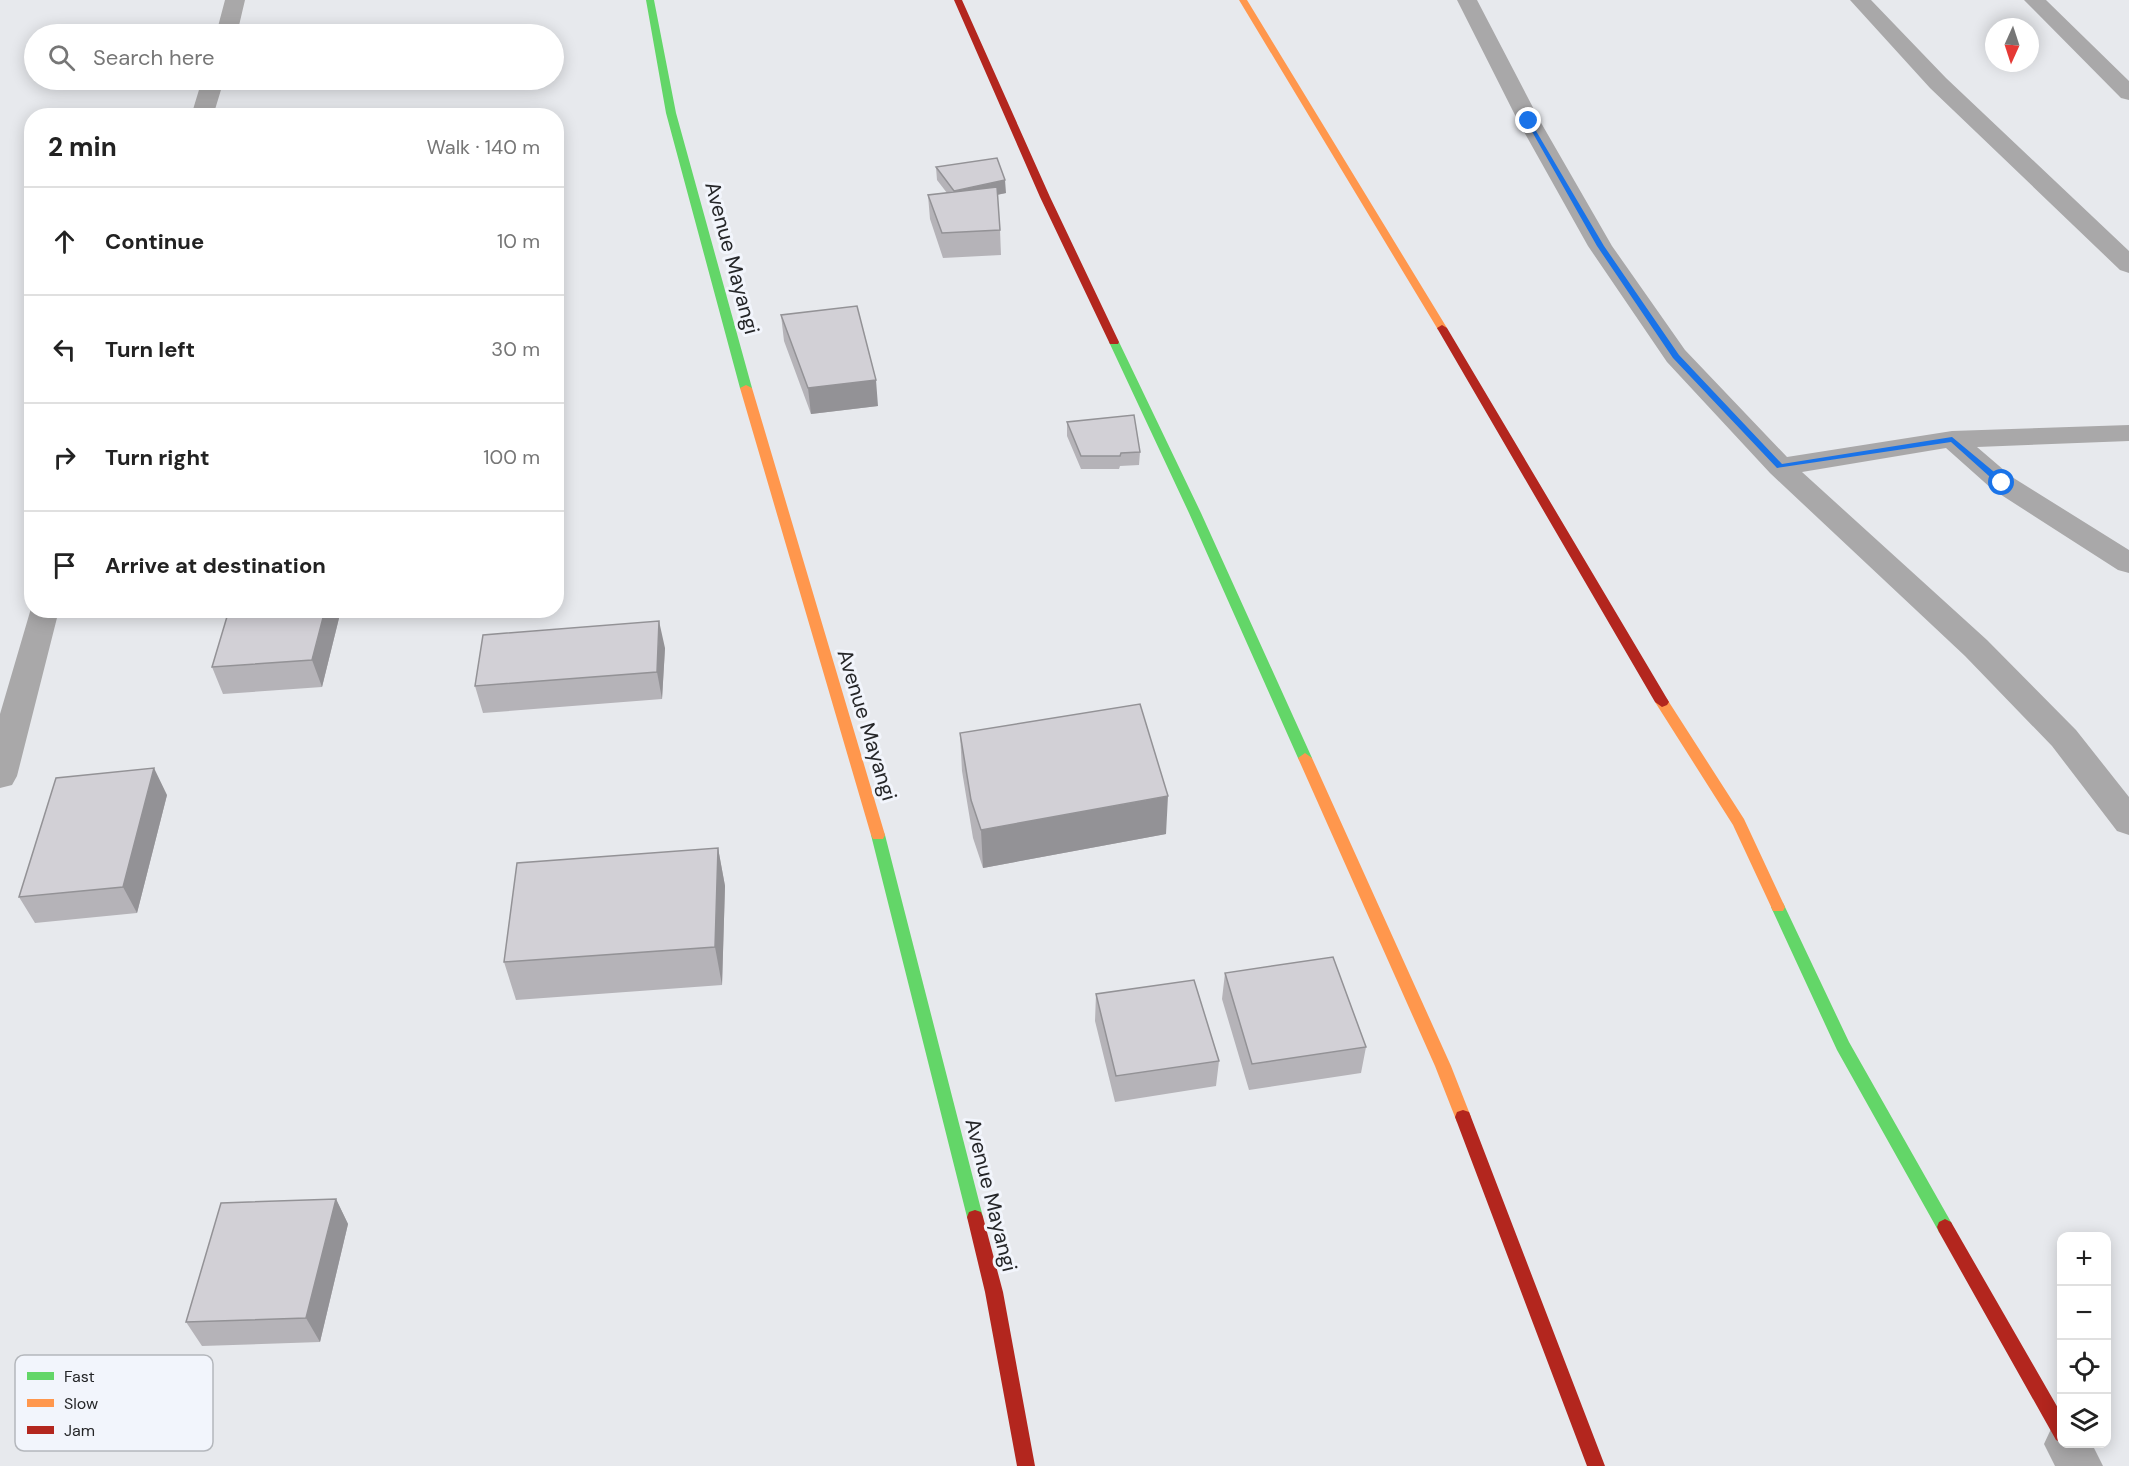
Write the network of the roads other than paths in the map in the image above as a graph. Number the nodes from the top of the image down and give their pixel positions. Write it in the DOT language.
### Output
graph roads {
  1 [pos="235,0"];
  2 [pos="650,0"];
  3 [pos="958,0"];
  4 [pos="1244,0"];
  5 [pos="1467,0"];
  6 [pos="1860,0"];
  7 [pos="2034,0"];
  8 [pos="229,24"];
  9 [pos="210,90"];
  10 [pos="2129,93"];
  11 [pos="204,108"];
  12 [pos="2129,265"];
  13 [pos="2129,434"];
  14 [pos="1952,439"];
  15 [pos="1780,467"];
  16 [pos="2129,563"];
  17 [pos="42,618"];
  18 [pos="0,776"];
  19 [pos="2129,822"];
  20 [pos="2057,1427"];
  21 [pos="2070,1448"];
  22 [pos="1026,1466"];
  23 [pos="1596,1466"];
  24 [pos="2080,1466"];
  1 -- 8 [label="street"];
  2 -- 22 [label="street, Avenue Mayangi"];
  3 -- 23 [label="street"];
  4 -- 20 [label="street"];
  5 -- 15 [label="street"];
  6 -- 12 [label="street"];
  7 -- 10 [label="street"];
  9 -- 11 [label="street"];
  13 -- 14 [label="street"];
  14 -- 15 [label="street"];
  14 -- 16 [label="street"];
  15 -- 19 [label="street"];
  17 -- 18 [label="street"];
  21 -- 24 [label="street"];
}
